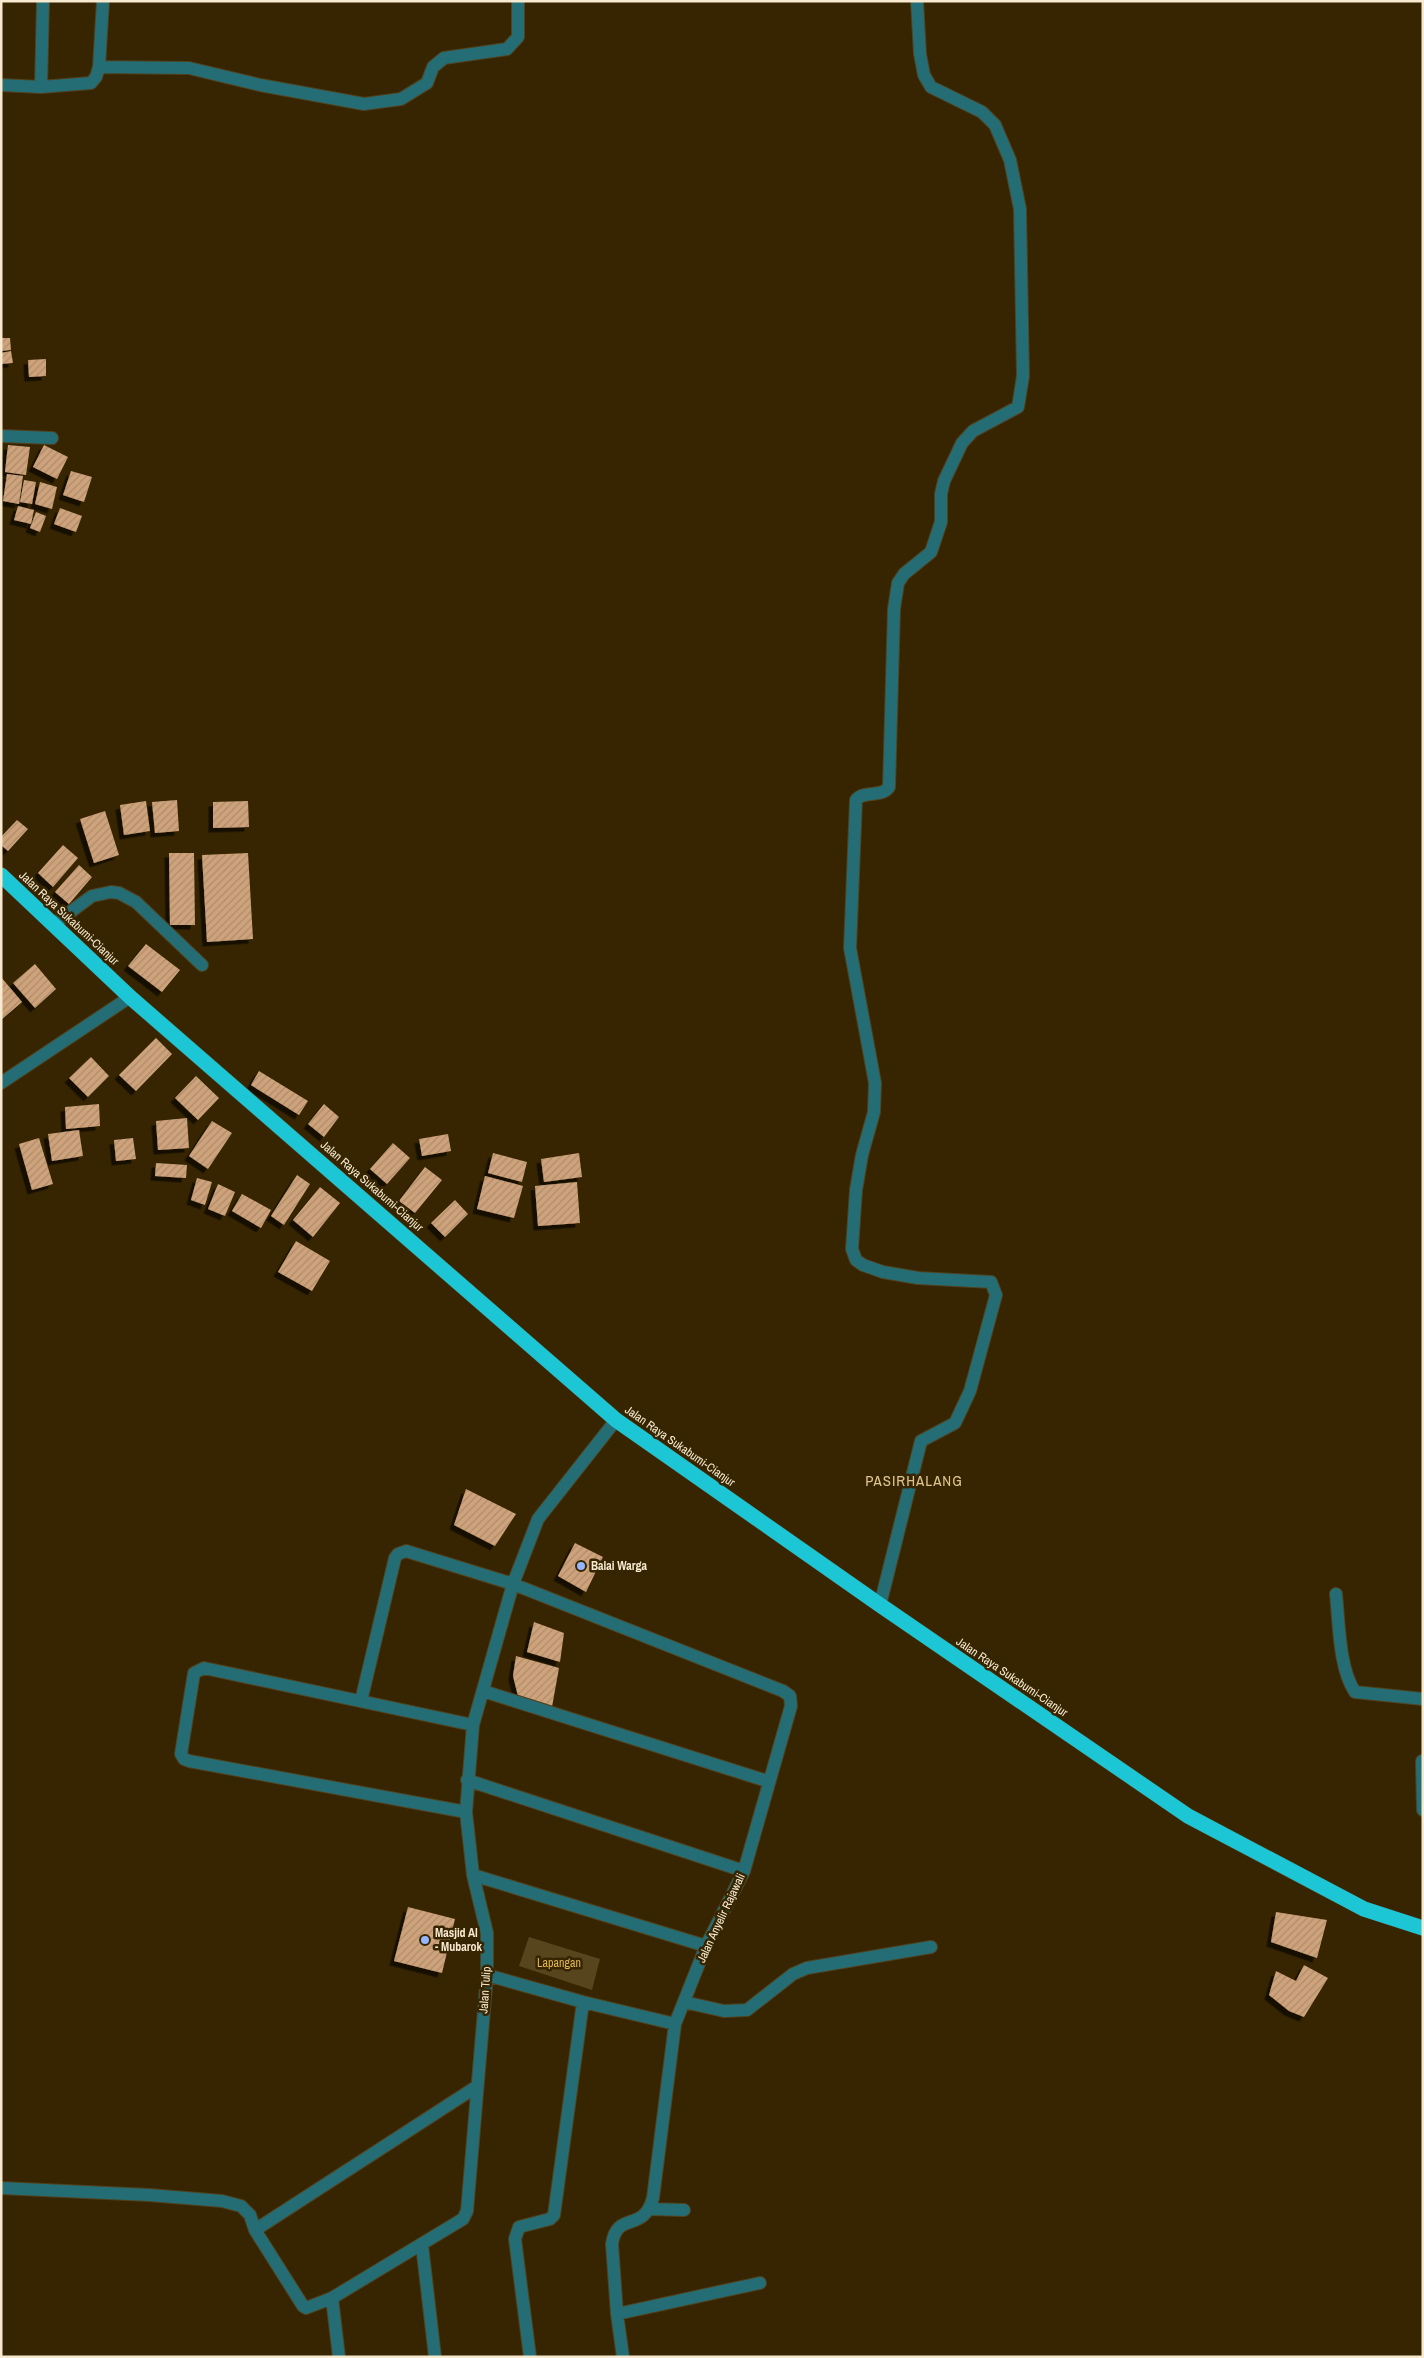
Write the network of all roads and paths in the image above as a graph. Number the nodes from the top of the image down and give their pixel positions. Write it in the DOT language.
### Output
graph roads {
  1 [pos="43,1"];
  2 [pos="103,1"];
  3 [pos="518,1"];
  4 [pos="917,1"];
  5 [pos="99,66"];
  6 [pos="1,85"];
  7 [pos="41,87"];
  8 [pos="1,436"];
  9 [pos="52,438"];
  10 [pos="1,874"];
  11 [pos="54,924"];
  12 [pos="202,965"];
  13 [pos="130,997"];
  14 [pos="1,1083"];
  15 [pos="616,1420"];
  16 [pos="513,1584"];
  17 [pos="1336,1594"];
  18 [pos="880,1605"];
  19 [pos="483,1691"];
  20 [pos="1423,1699"];
  21 [pos="361,1701"];
  22 [pos="473,1725"];
  23 [pos="1422,1761"];
  24 [pos="467,1780"];
  25 [pos="768,1781"];
  26 [pos="1423,1810"];
  27 [pos="466,1812"];
  28 [pos="744,1871"];
  29 [pos="473,1875"];
  30 [pos="1423,1928"];
  31 [pos="706,1946"];
  32 [pos="931,1947"];
  33 [pos="487,1975"];
  34 [pos="583,2002"];
  35 [pos="684,2002"];
  36 [pos="675,2024"];
  37 [pos="476,2088"];
  38 [pos="1,2188"];
  39 [pos="650,2209"];
  40 [pos="684,2210"];
  41 [pos="256,2230"];
  42 [pos="422,2245"];
  43 [pos="760,2283"];
  44 [pos="332,2298"];
  45 [pos="617,2314"];
  46 [pos="339,2357"];
  47 [pos="435,2357"];
  48 [pos="530,2357"];
  49 [pos="623,2357"];
  1 -- 7 [label="street"];
  2 -- 5 [label="street"];
  3 -- 5 [label="street"];
  4 -- 18 [label="street"];
  5 -- 7 [label="street"];
  6 -- 7 [label="street"];
  8 -- 9 [label="street"];
  10 -- 11 [label="highway, Jalan Raya Sukabumi-Cianjur"];
  11 -- 12 [label="street"];
  11 -- 13 [label="highway, Jalan Raya Sukabumi-Cianjur"];
  13 -- 14 [label="street"];
  13 -- 15 [label="highway, Jalan Raya Sukabumi-Cianjur"];
  15 -- 16 [label="street, Jalan Tulip"];
  15 -- 18 [label="highway, Jalan Raya Sukabumi-Cianjur"];
  16 -- 19 [label="street, Jalan Tulip"];
  16 -- 21 [label="street"];
  16 -- 25 [label="street, Jalan Anyelir Rajawali"];
  17 -- 20 [label="street"];
  18 -- 30 [label="highway, Jalan Raya Sukabumi-Cianjur"];
  19 -- 22 [label="street, Jalan Tulip"];
  19 -- 25 [label="street"];
  21 -- 22 [label="street"];
  21 -- 27 [label="street"];
  22 -- 24 [label="street, Jalan Tulip"];
  23 -- 26 [label="street"];
  24 -- 27 [label="street, Jalan Tulip"];
  24 -- 28 [label="street"];
  25 -- 28 [label="street, Jalan Anyelir Rajawali"];
  27 -- 29 [label="street, Jalan Tulip"];
  28 -- 31 [label="street, Jalan Anyelir Rajawali"];
  29 -- 31 [label="street"];
  29 -- 33 [label="street, Jalan Tulip"];
  31 -- 35 [label="street, Jalan Anyelir Rajawali"];
  32 -- 35 [label="street"];
  33 -- 34 [label="street"];
  33 -- 37 [label="street, Jalan Tulip"];
  34 -- 36 [label="street"];
  34 -- 48 [label="street"];
  35 -- 36 [label="street, Jalan Anyelir Rajawali"];
  36 -- 39 [label="street, Jalan Anyelir Rajawali"];
  37 -- 41 [label="street"];
  37 -- 42 [label="street, Jalan Tulip"];
  38 -- 41 [label="street"];
  39 -- 40 [label="street"];
  39 -- 45 [label="street"];
  41 -- 44 [label="street, Jalan Tulip"];
  42 -- 44 [label="street, Jalan Tulip"];
  42 -- 47 [label="street"];
  43 -- 45 [label="street"];
  44 -- 46 [label="street"];
  45 -- 49 [label="street"];
}
